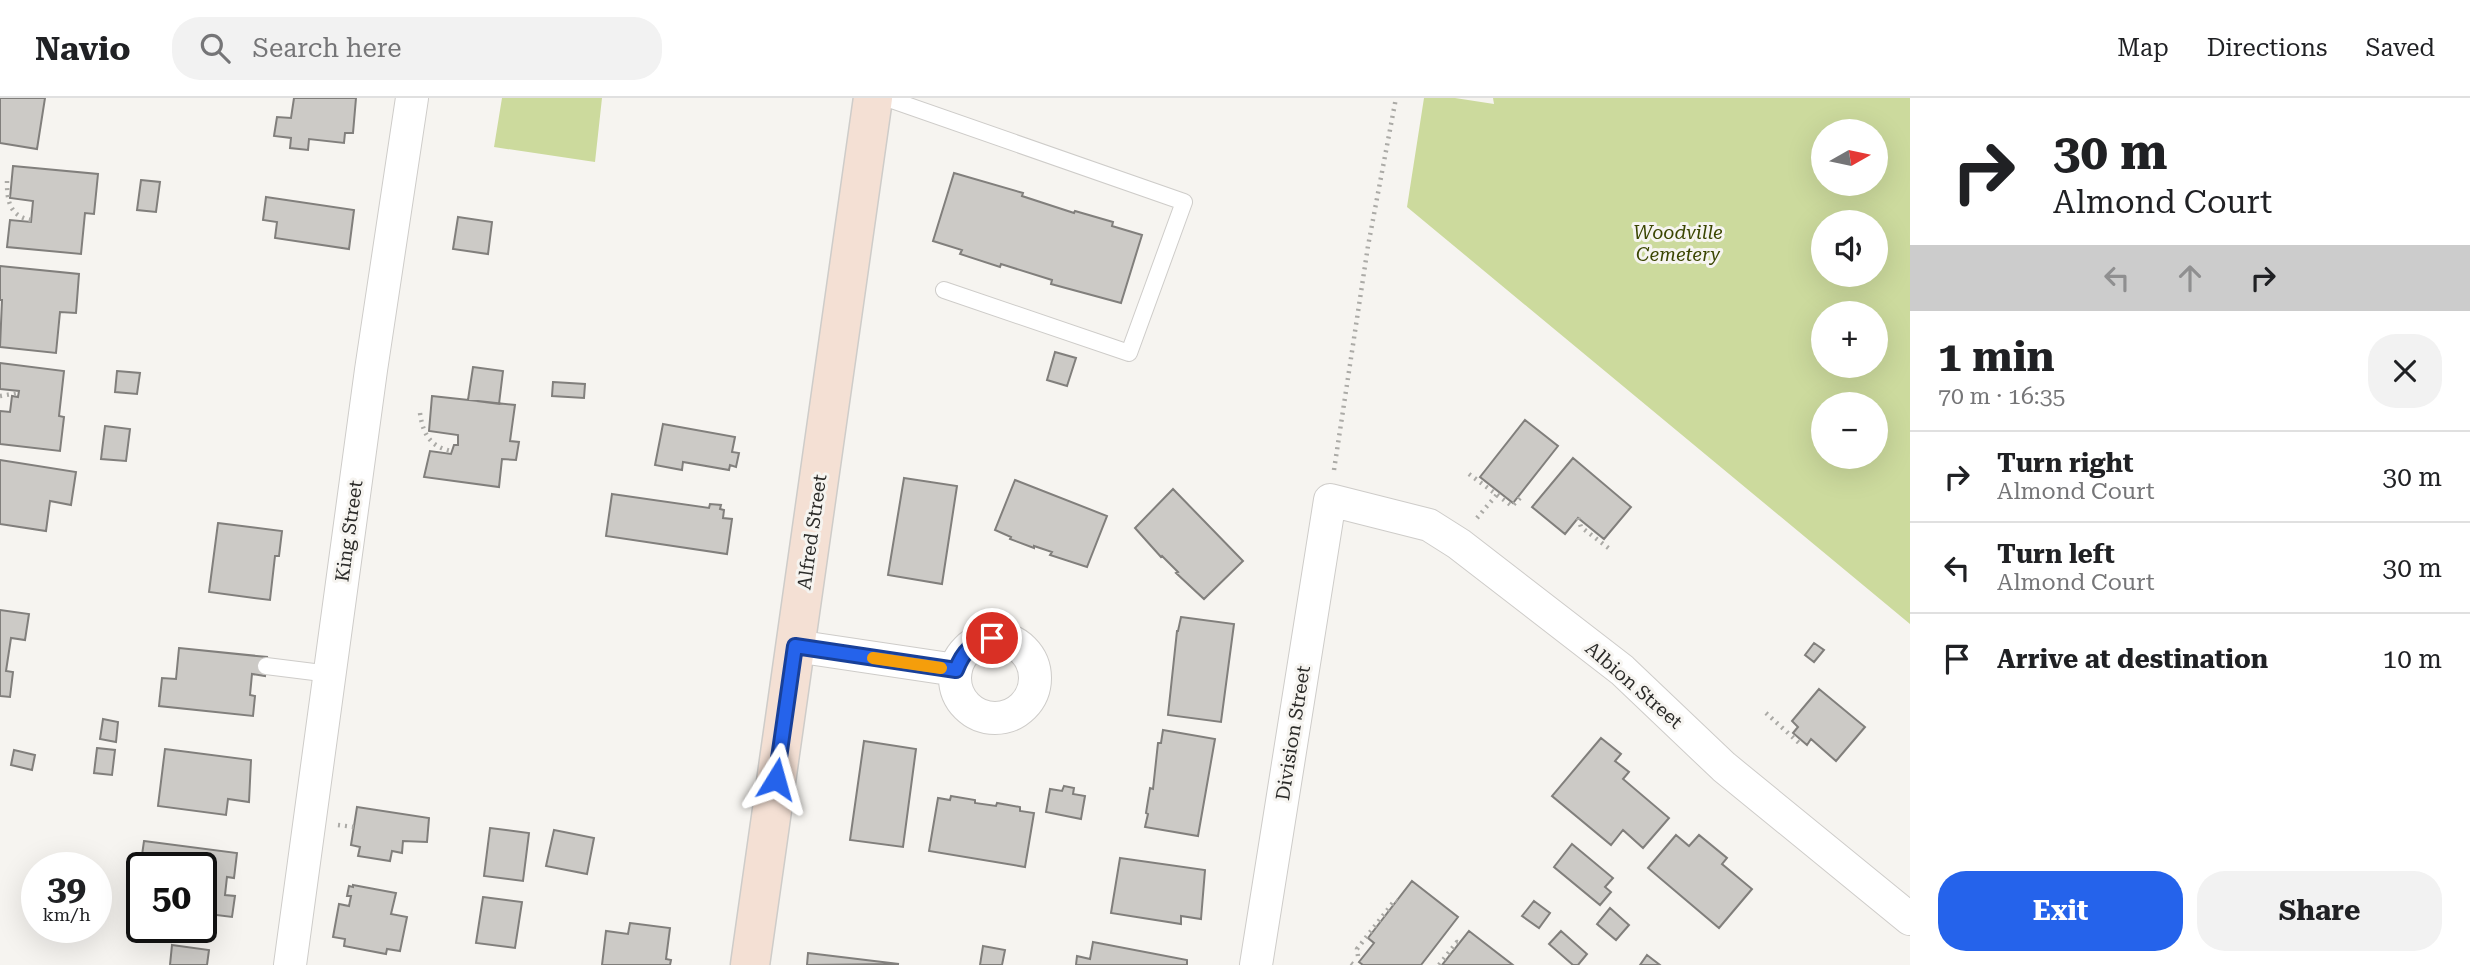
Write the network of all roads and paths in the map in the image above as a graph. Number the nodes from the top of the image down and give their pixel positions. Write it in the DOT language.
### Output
graph roads {
  1 [pos="412,98"];
  2 [pos="873,98"];
  3 [pos="886,98"];
  4 [pos="1396,98"];
  5 [pos="6,181"];
  6 [pos="31,220"];
  7 [pos="944,290"];
  8 [pos="18,393"];
  9 [pos="0,396"];
  10 [pos="420,413"];
  11 [pos="452,451"];
  12 [pos="1469,474"];
  13 [pos="1520,498"];
  14 [pos="1330,500"];
  15 [pos="1578,518"];
  16 [pos="1611,550"];
  17 [pos="795,646"];
  18 [pos="266,666"];
  19 [pos="956,670"];
  20 [pos="330,674"];
  21 [pos="1766,713"];
  22 [pos="1802,741"];
  23 [pos="1397,901"];
  24 [pos="1910,919"];
  25 [pos="1460,943"];
  26 [pos="1358,956"];
  27 [pos="290,965"];
  28 [pos="750,965"];
  29 [pos="1256,965"];
  30 [pos="1439,965"];
  1 -- 20 [label="street, King Street"];
  2 -- 17 [label="main road, Alfred Street"];
  3 -- 7 [label="lane"];
  4 -- 14 [label="path"];
  5 -- 6 [label="path"];
  8 -- 9 [label="path"];
  10 -- 11 [label="path"];
  12 -- 13 [label="path"];
  14 -- 24 [label="street, Albion Street"];
  14 -- 29 [label="street, Division Street"];
  15 -- 16 [label="path"];
  17 -- 19 [label="street"];
  17 -- 28 [label="main road, Alfred Street"];
  18 -- 20 [label="lane"];
  20 -- 27 [label="street, King Street"];
  21 -- 22 [label="path"];
  23 -- 26 [label="path"];
  25 -- 30 [label="path"];
}
